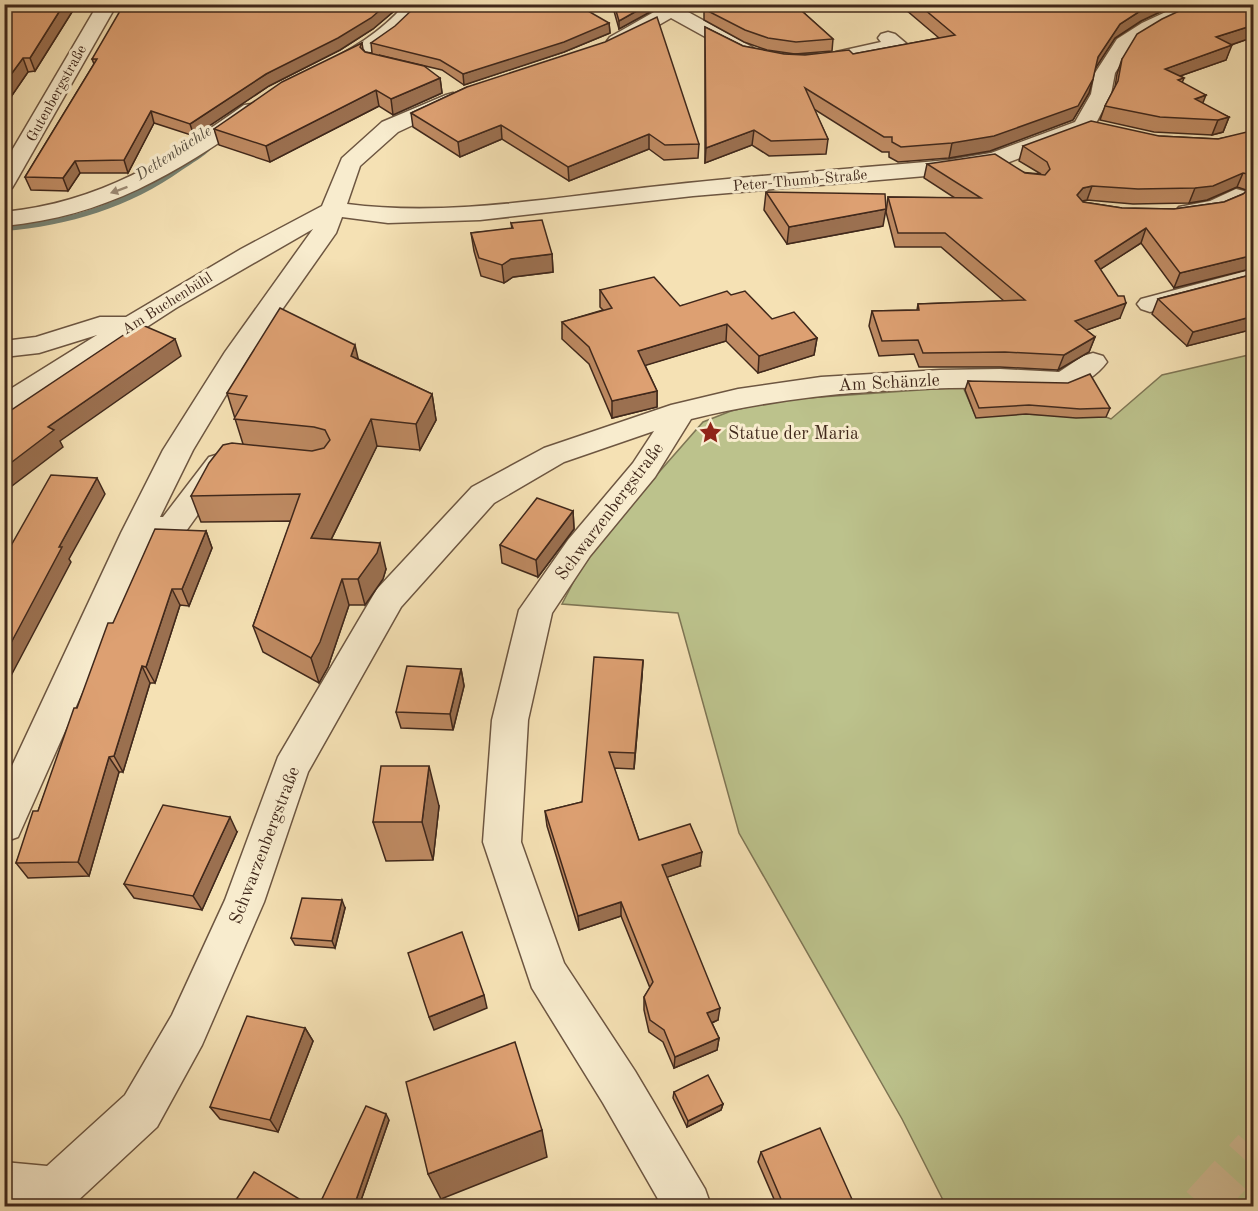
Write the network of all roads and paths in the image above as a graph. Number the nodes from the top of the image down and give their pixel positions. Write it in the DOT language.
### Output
graph roads {
  1 [pos="108,4"];
  2 [pos="415,4"];
  3 [pos="1199,4"];
  4 [pos="670,7"];
  5 [pos="888,38"];
  6 [pos="597,50"];
  7 [pos="762,57"];
  8 [pos="828,59"];
  9 [pos="306,79"];
  10 [pos="443,82"];
  11 [pos="268,99"];
  12 [pos="15,148"];
  13 [pos="996,159"];
  14 [pos="1024,176"];
  15 [pos="4,183"];
  16 [pos="1236,196"];
  17 [pos="334,209"];
  18 [pos="1163,212"];
  19 [pos="4,219"];
  20 [pos="1254,276"];
  21 [pos="1150,304"];
  22 [pos="140,320"];
  23 [pos="39,345"];
  24 [pos="4,349"];
  25 [pos="1093,362"];
  26 [pos="4,363"];
  27 [pos="4,406"];
  28 [pos="681,412"];
  29 [pos="241,457"];
  30 [pos="137,533"];
  31 [pos="4,825"];
  32 [pos="4,1185"];
  33 [pos="59,1198"];
  34 [pos="688,1206"];
  1 -- 12 [label="street, Gutenbergstraße"];
  2 -- 9 [label="street"];
  3 -- 13 [label="street, Peter-Thumb-Straße"];
  4 -- 6 [label="street"];
  4 -- 7 [label="street"];
  5 -- 8 [label="street"];
  10 -- 17 [label="street"];
  11 -- 19 [label="street, one-way"];
  12 -- 15 [label="street, Gutenbergstraße"];
  13 -- 14 [label="street"];
  13 -- 17 [label="street, Peter-Thumb-Straße"];
  16 -- 18 [label="street"];
  17 -- 22 [label="street, Am Buchenbühl"];
  17 -- 30 [label="street"];
  20 -- 21 [label="street"];
  22 -- 23 [label="street"];
  22 -- 27 [label="street, Am Buchenbühl"];
  23 -- 24 [label="street"];
  23 -- 26 [label="street"];
  25 -- 28 [label="street, Am Schänzle"];
  28 -- 33 [label="street, Schwarzenbergstraße"];
  28 -- 34 [label="street, Schwarzenbergstraße"];
  29 -- 30 [label="street"];
  30 -- 31 [label="street"];
  32 -- 33 [label="street, Schwarzenbergstraße"];
}
